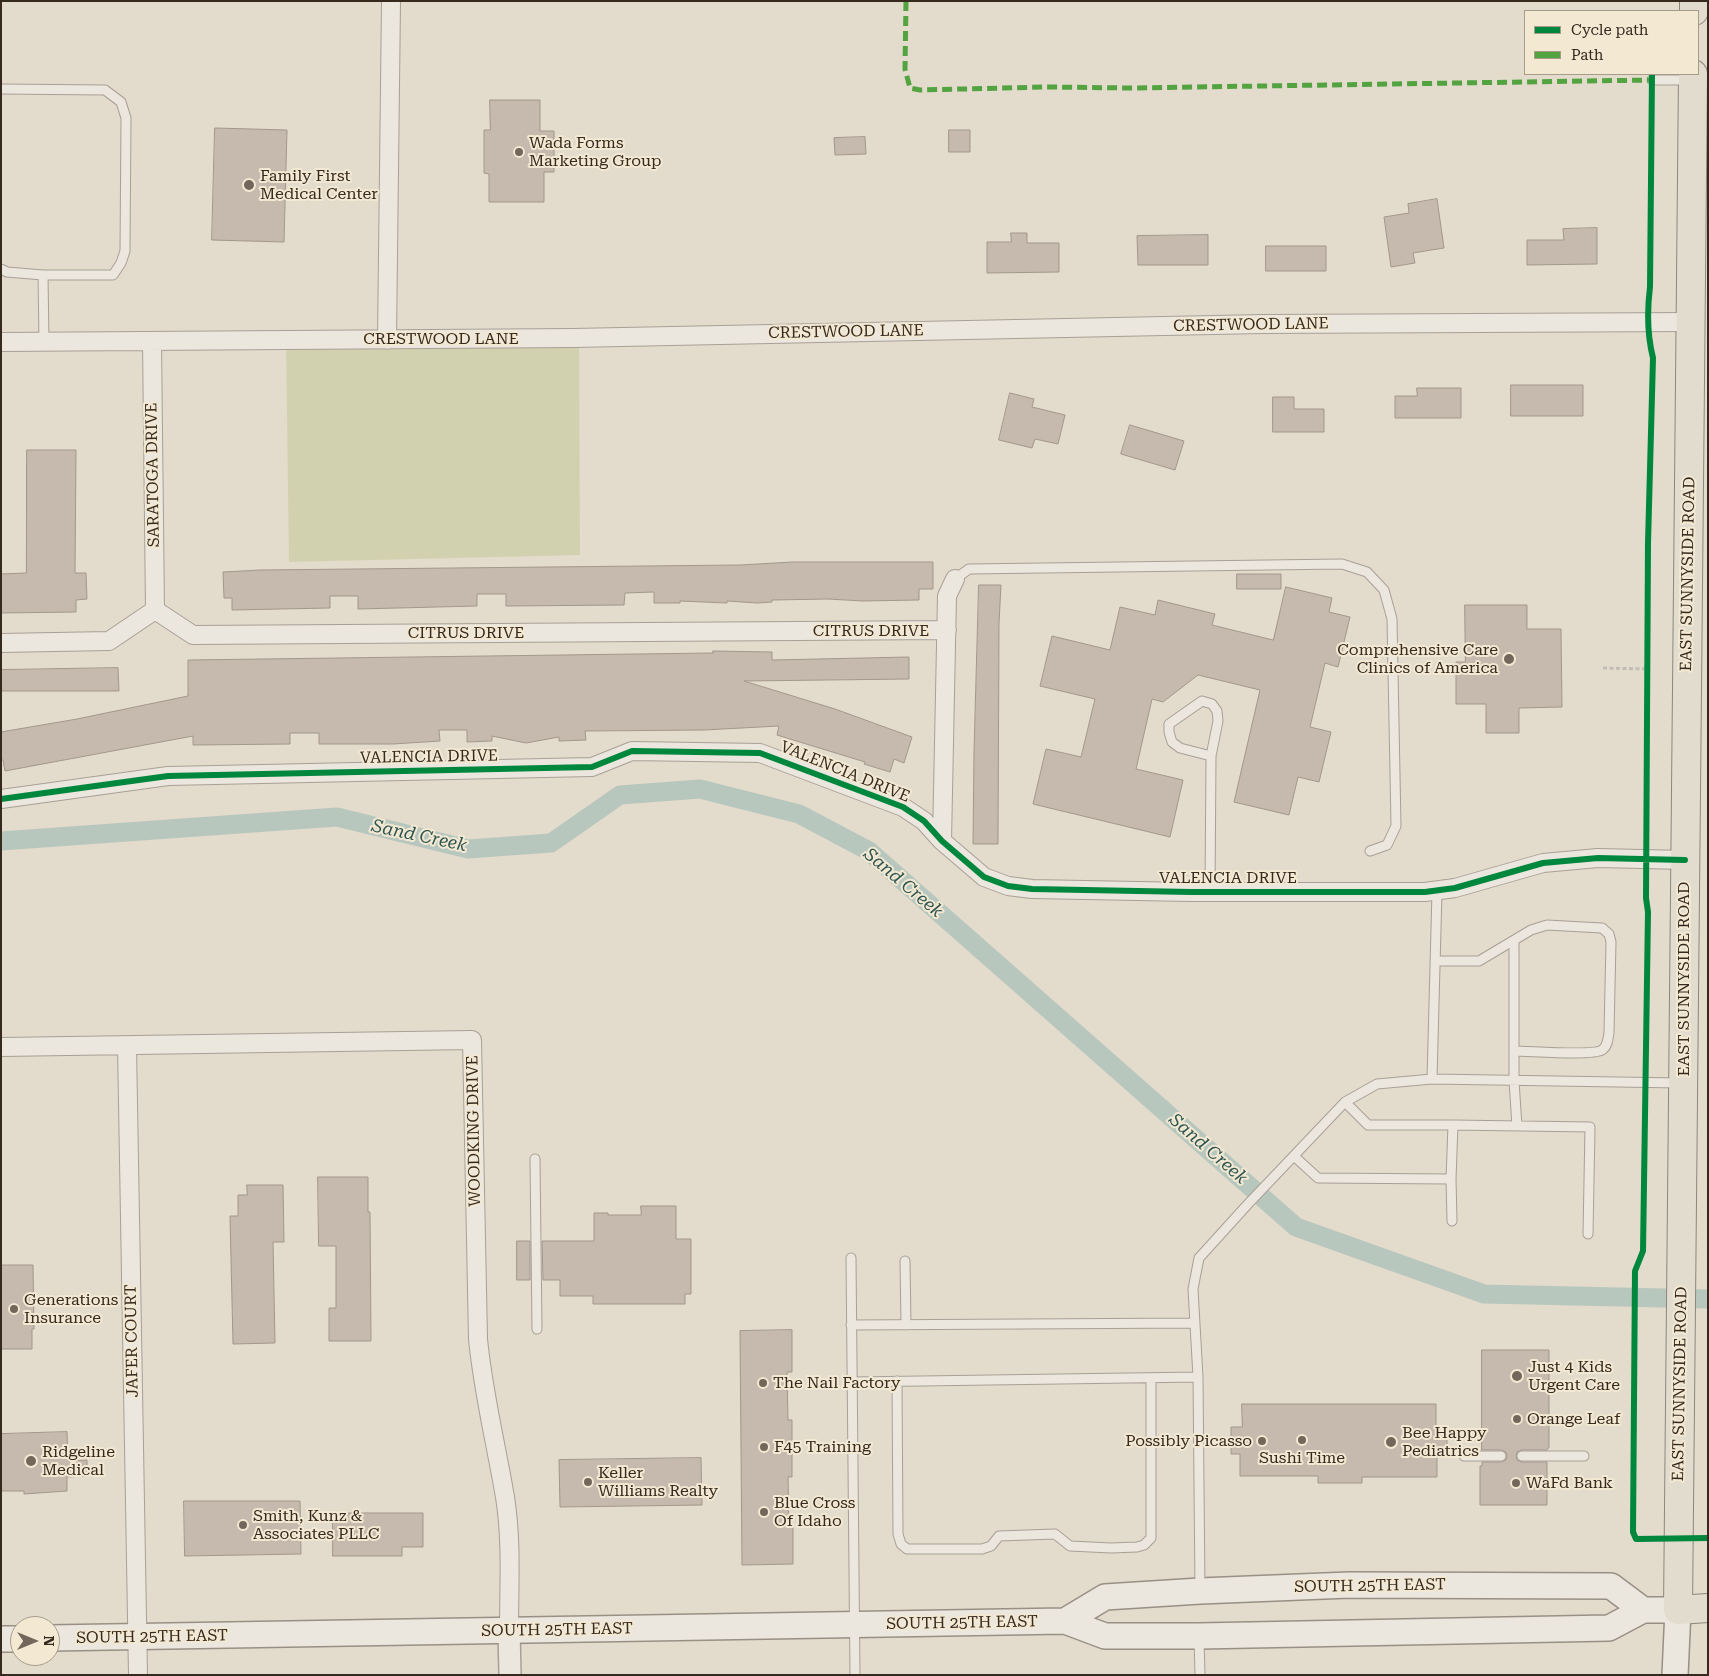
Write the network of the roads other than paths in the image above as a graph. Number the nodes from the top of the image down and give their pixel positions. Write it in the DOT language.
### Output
graph roads {
  1 [pos="390,1"];
  2 [pos="1693,77"];
  3 [pos="1652,80"];
  4 [pos="1,89"];
  5 [pos="1,269"];
  6 [pos="43,275"];
  7 [pos="1699,322"];
  8 [pos="387,340"];
  9 [pos="152,341"];
  10 [pos="1,342"];
  11 [pos="44,342"];
  12 [pos="955,579"];
  13 [pos="155,610"];
  14 [pos="947,630"];
  15 [pos="1,643"];
  16 [pos="1211,756"];
  17 [pos="1,800"];
  18 [pos="942,841"];
  19 [pos="1370,851"];
  20 [pos="1685,860"];
  21 [pos="1437,891"];
  22 [pos="1210,892"];
  23 [pos="1514,941"];
  24 [pos="1435,961"];
  25 [pos="127,1046"];
  26 [pos="1,1047"];
  27 [pos="1515,1051"];
  28 [pos="1432,1079"];
  29 [pos="1514,1081"];
  30 [pos="1683,1083"];
  31 [pos="1345,1102"];
  32 [pos="1453,1125"];
  33 [pos="1517,1126"];
  34 [pos="1295,1157"];
  35 [pos="535,1160"];
  36 [pos="1451,1179"];
  37 [pos="1452,1221"];
  38 [pos="1588,1234"];
  39 [pos="851,1258"];
  40 [pos="905,1261"];
  41 [pos="1194,1323"];
  42 [pos="851,1325"];
  43 [pos="906,1325"];
  44 [pos="537,1329"];
  45 [pos="1198,1377"];
  46 [pos="1151,1378"];
  47 [pos="897,1381"];
  48 [pos="852,1382"];
  49 [pos="1464,1456"];
  50 [pos="1501,1456"];
  51 [pos="1522,1456"];
  52 [pos="1584,1456"];
  53 [pos="1200,1591"];
  54 [pos="1708,1608"];
  55 [pos="1643,1610"];
  56 [pos="1678,1610"];
  57 [pos="1065,1621"];
  58 [pos="855,1624"];
  59 [pos="510,1630"];
  60 [pos="1200,1636"];
  61 [pos="137,1637"];
  62 [pos="60,1638"];
  63 [pos="138,1675"];
  64 [pos="510,1675"];
  65 [pos="855,1675"];
  66 [pos="1200,1675"];
  67 [pos="1676,1675"];
  1 -- 8 [label="street"];
  2 -- 3 [label="lane"];
  2 -- 7 [label="main road, EAST SUNNYSIDE ROAD"];
  4 -- 6 [label="lane"];
  5 -- 6 [label="lane"];
  6 -- 11 [label="lane"];
  7 -- 8 [label="street, CRESTWOOD LANE"];
  7 -- 20 [label="main road, EAST SUNNYSIDE ROAD"];
  8 -- 9 [label="street, CRESTWOOD LANE"];
  9 -- 11 [label="street, CRESTWOOD LANE"];
  9 -- 13 [label="street, SARATOGA DRIVE"];
  10 -- 11 [label="street, CRESTWOOD LANE"];
  12 -- 14 [label="street"];
  12 -- 19 [label="lane"];
  13 -- 14 [label="street, CITRUS DRIVE"];
  13 -- 15 [label="street"];
  14 -- 18 [label="street"];
  16 -- 16 [label="lane"];
  16 -- 22 [label="lane"];
  17 -- 18 [label="street, VALENCIA DRIVE"];
  18 -- 22 [label="street, VALENCIA DRIVE"];
  20 -- 21 [label="street, VALENCIA DRIVE"];
  20 -- 30 [label="main road, EAST SUNNYSIDE ROAD"];
  21 -- 22 [label="street, VALENCIA DRIVE"];
  21 -- 24 [label="lane"];
  23 -- 24 [label="lane"];
  23 -- 27 [label="lane"];
  23 -- 27 [label="lane"];
  24 -- 28 [label="lane"];
  25 -- 26 [label="street, WOODKING DRIVE"];
  25 -- 59 [label="street, WOODKING DRIVE"];
  25 -- 61 [label="street, JAFER COURT"];
  27 -- 29 [label="lane"];
  28 -- 29 [label="lane"];
  28 -- 31 [label="lane"];
  29 -- 30 [label="lane"];
  29 -- 33 [label="lane"];
  30 -- 56 [label="main road, EAST SUNNYSIDE ROAD"];
  31 -- 32 [label="lane"];
  31 -- 34 [label="lane"];
  32 -- 33 [label="lane"];
  32 -- 36 [label="lane"];
  33 -- 38 [label="lane"];
  34 -- 36 [label="lane"];
  34 -- 41 [label="lane"];
  35 -- 44 [label="lane"];
  36 -- 37 [label="lane"];
  39 -- 42 [label="lane"];
  40 -- 43 [label="lane"];
  41 -- 43 [label="lane"];
  41 -- 45 [label="lane"];
  42 -- 43 [label="lane"];
  42 -- 48 [label="lane"];
  45 -- 46 [label="lane"];
  45 -- 53 [label="lane"];
  46 -- 47 [label="lane"];
  46 -- 47 [label="lane"];
  47 -- 48 [label="lane"];
  48 -- 58 [label="lane"];
  49 -- 50 [label="lane"];
  51 -- 52 [label="lane"];
  53 -- 55 [label="main road, SOUTH 25TH EAST"];
  53 -- 57 [label="main road, SOUTH 25TH EAST"];
  54 -- 56 [label="main road, SOUTH 25TH EAST"];
  55 -- 56 [label="main road, SOUTH 25TH EAST"];
  55 -- 60 [label="main road, SOUTH 25TH EAST"];
  56 -- 67 [label="main road, EAST SUNNYSIDE ROAD"];
  57 -- 58 [label="main road, SOUTH 25TH EAST"];
  57 -- 60 [label="main road, SOUTH 25TH EAST"];
  58 -- 59 [label="main road, SOUTH 25TH EAST"];
  58 -- 65 [label="lane"];
  59 -- 61 [label="main road, SOUTH 25TH EAST"];
  59 -- 64 [label="street"];
  60 -- 66 [label="lane"];
  61 -- 62 [label="main road, SOUTH 25TH EAST"];
  61 -- 63 [label="street, JAFER COURT"];
}
